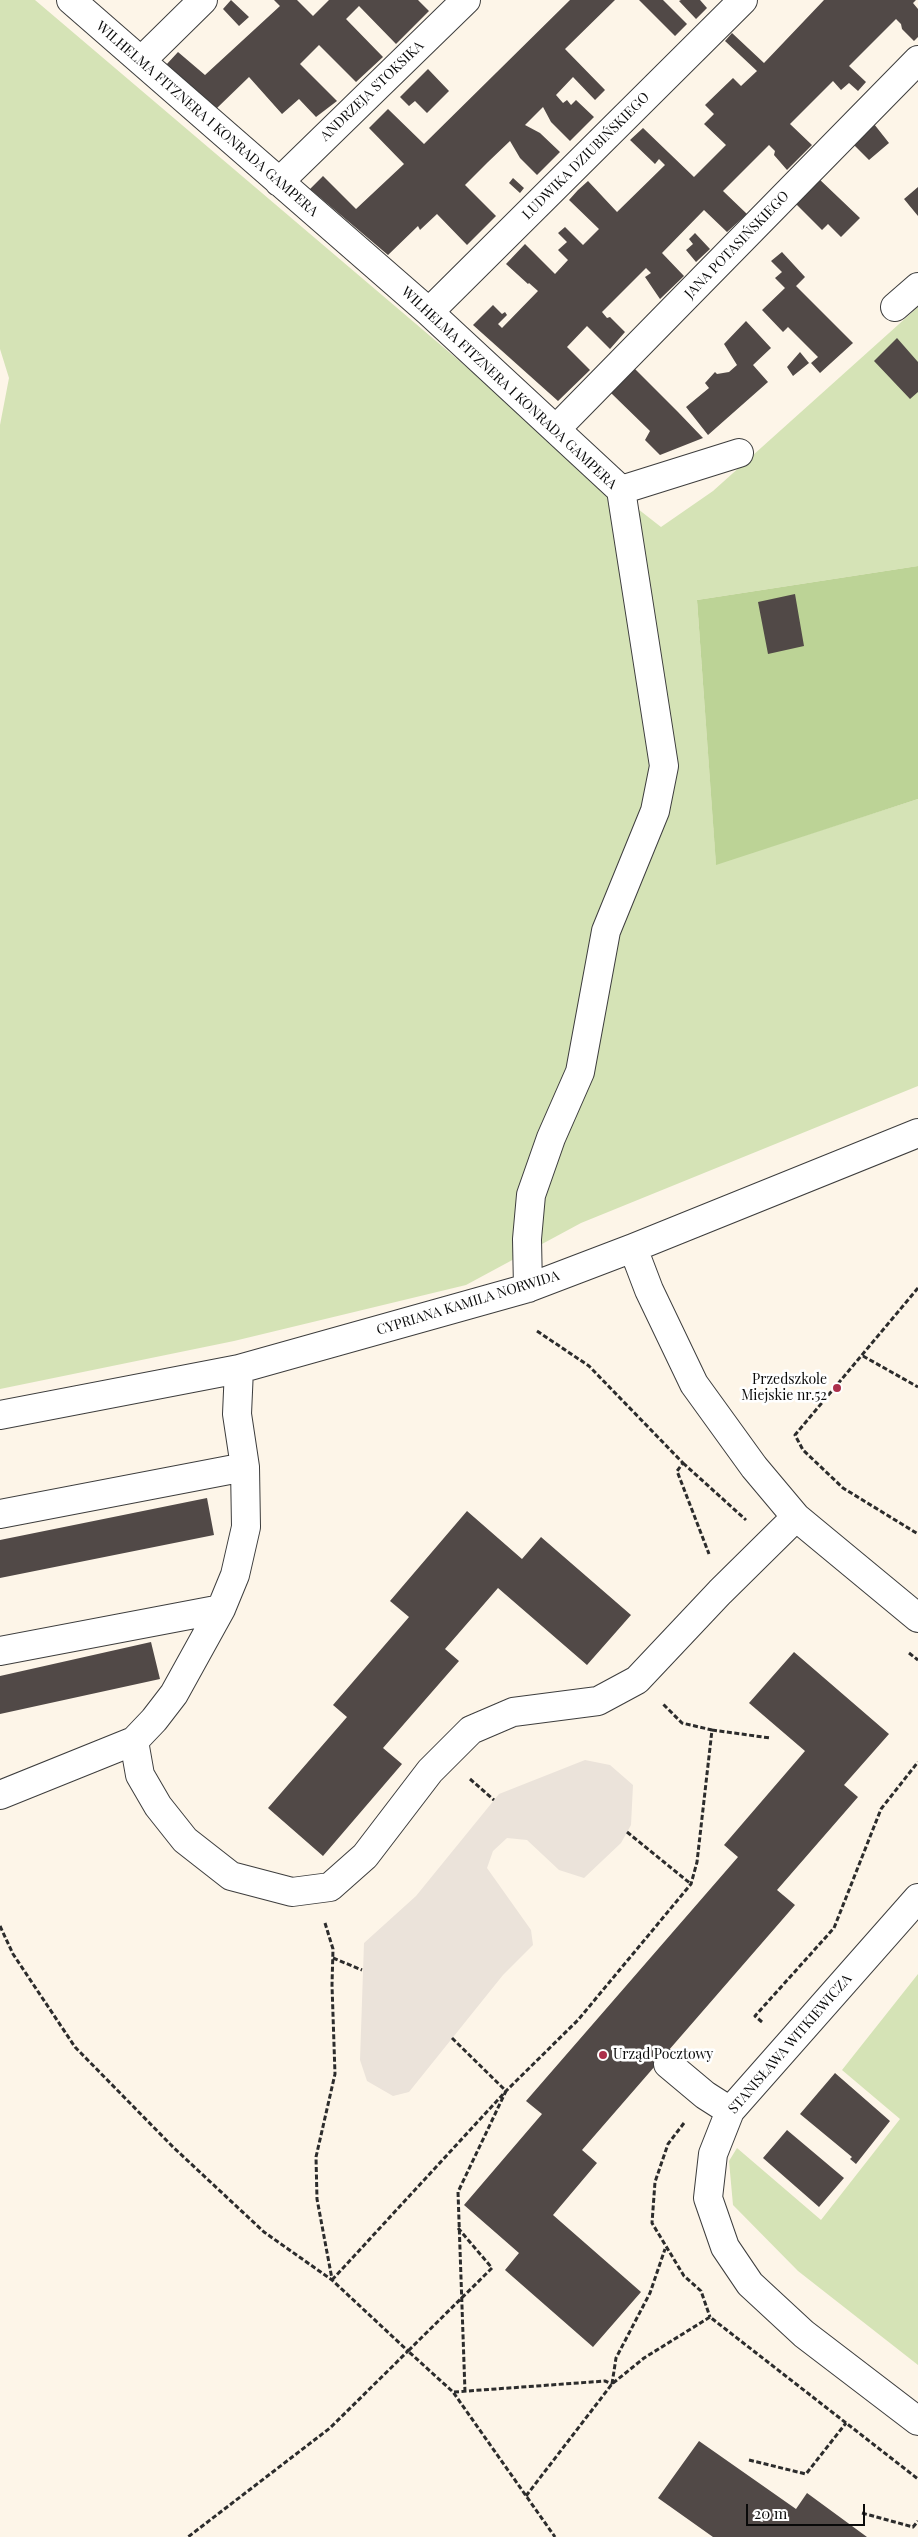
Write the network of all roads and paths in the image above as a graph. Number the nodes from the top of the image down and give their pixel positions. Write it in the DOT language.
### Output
graph roads {
  1 [pos="71,0"];
  2 [pos="203,0"];
  3 [pos="466,0"];
  4 [pos="743,0"];
  5 [pos="918,60"];
  6 [pos="141,61"];
  7 [pos="279,182"];
  8 [pos="918,287"];
  9 [pos="895,306"];
  10 [pos="429,312"];
  11 [pos="556,430"];
  12 [pos="739,453"];
  13 [pos="621,490"];
  14 [pos="918,1133"];
  15 [pos="634,1248"];
  16 [pos="528,1288"];
  17 [pos="918,1288"];
  18 [pos="537,1330"];
  19 [pos="863,1356"];
  20 [pos="240,1369"];
  21 [pos="918,1387"];
  22 [pos="0,1416"];
  23 [pos="245,1466"];
  24 [pos="0,1514"];
  25 [pos="796,1517"];
  26 [pos="918,1534"];
  27 [pos="720,1592"];
  28 [pos="221,1609"];
  29 [pos="918,1618"];
  30 [pos="0,1651"];
  31 [pos="682,1722"];
  32 [pos="712,1730"];
  33 [pos="770,1738"];
  34 [pos="134,1741"];
  35 [pos="918,1762"];
  36 [pos="0,1795"];
  37 [pos="627,1832"];
  38 [pos="691,1884"];
  39 [pos="918,1898"];
  40 [pos="0,1926"];
  41 [pos="331,1938"];
  42 [pos="333,1958"];
  43 [pos="362,1970"];
  44 [pos="452,2038"];
  45 [pos="788,2045"];
  46 [pos="668,2064"];
  47 [pos="506,2091"];
  48 [pos="705,2095"];
  49 [pos="730,2111"];
  50 [pos="458,2228"];
  51 [pos="665,2248"];
  52 [pos="332,2280"];
  53 [pos="462,2298"];
  54 [pos="710,2317"];
  55 [pos="408,2351"];
  56 [pos="612,2384"];
  57 [pos="453,2392"];
  58 [pos="465,2392"];
  59 [pos="918,2421"];
  60 [pos="846,2423"];
  61 [pos="749,2460"];
  62 [pos="918,2479"];
  63 [pos="526,2496"];
  64 [pos="862,2513"];
  65 [pos="918,2521"];
  66 [pos="188,2537"];
  67 [pos="555,2537"];
  1 -- 6 [label="street, WILHELMA FITZNERA I KONRADA GAMPERA"];
  2 -- 6 [label="street"];
  3 -- 7 [label="street, ANDRZEJA STOKSIKA"];
  4 -- 10 [label="street, LUDWIKA DZIUBIŃSKIEGO"];
  5 -- 11 [label="street, JANA POTASIŃSKIEGO"];
  6 -- 7 [label="street, WILHELMA FITZNERA I KONRADA GAMPERA"];
  7 -- 10 [label="street, WILHELMA FITZNERA I KONRADA GAMPERA"];
  8 -- 9 [label="street"];
  10 -- 11 [label="street, WILHELMA FITZNERA I KONRADA GAMPERA"];
  11 -- 13 [label="street, WILHELMA FITZNERA I KONRADA GAMPERA"];
  12 -- 13 [label="street"];
  13 -- 16 [label="street, WILHELMA FITZNERA I KONRADA GAMPERA"];
  14 -- 15 [label="street, CYPRIANA KAMILA NORWIDA"];
  15 -- 16 [label="street, CYPRIANA KAMILA NORWIDA"];
  15 -- 25 [label="street"];
  16 -- 20 [label="street, CYPRIANA KAMILA NORWIDA"];
  17 -- 19 [label="path"];
  18 -- 27 [label="path"];
  19 -- 21 [label="path"];
  19 -- 26 [label="path"];
  20 -- 22 [label="street, CYPRIANA KAMILA NORWIDA"];
  20 -- 23 [label="street"];
  23 -- 24 [label="street"];
  23 -- 28 [label="street"];
  25 -- 27 [label="street"];
  25 -- 29 [label="street"];
  27 -- 34 [label="street"];
  28 -- 30 [label="street"];
  28 -- 34 [label="street"];
  31 -- 32 [label="path"];
  32 -- 33 [label="path"];
  32 -- 38 [label="path"];
  34 -- 36 [label="street"];
  35 -- 45 [label="path"];
  37 -- 38 [label="path"];
  38 -- 47 [label="path"];
  39 -- 45 [label="street, STANISŁAWA WITKIEWICZA"];
  40 -- 52 [label="path"];
  41 -- 42 [label="path"];
  42 -- 43 [label="path"];
  42 -- 52 [label="path"];
  44 -- 47 [label="path"];
  45 -- 49 [label="street, STANISŁAWA WITKIEWICZA"];
  46 -- 48 [label="street"];
  47 -- 50 [label="path"];
  47 -- 52 [label="path"];
  48 -- 49 [label="street"];
  48 -- 51 [label="path"];
  49 -- 59 [label="street, STANISŁAWA WITKIEWICZA"];
  50 -- 53 [label="path"];
  50 -- 53 [label="path"];
  51 -- 54 [label="path"];
  51 -- 56 [label="path"];
  52 -- 55 [label="path"];
  53 -- 55 [label="path"];
  53 -- 58 [label="path"];
  54 -- 56 [label="path"];
  54 -- 60 [label="path"];
  55 -- 57 [label="path"];
  55 -- 66 [label="path"];
  56 -- 58 [label="path"];
  56 -- 63 [label="path"];
  57 -- 58 [label="path"];
  57 -- 63 [label="path"];
  60 -- 61 [label="path"];
  60 -- 62 [label="path"];
  63 -- 67 [label="path"];
  64 -- 65 [label="path"];
}
